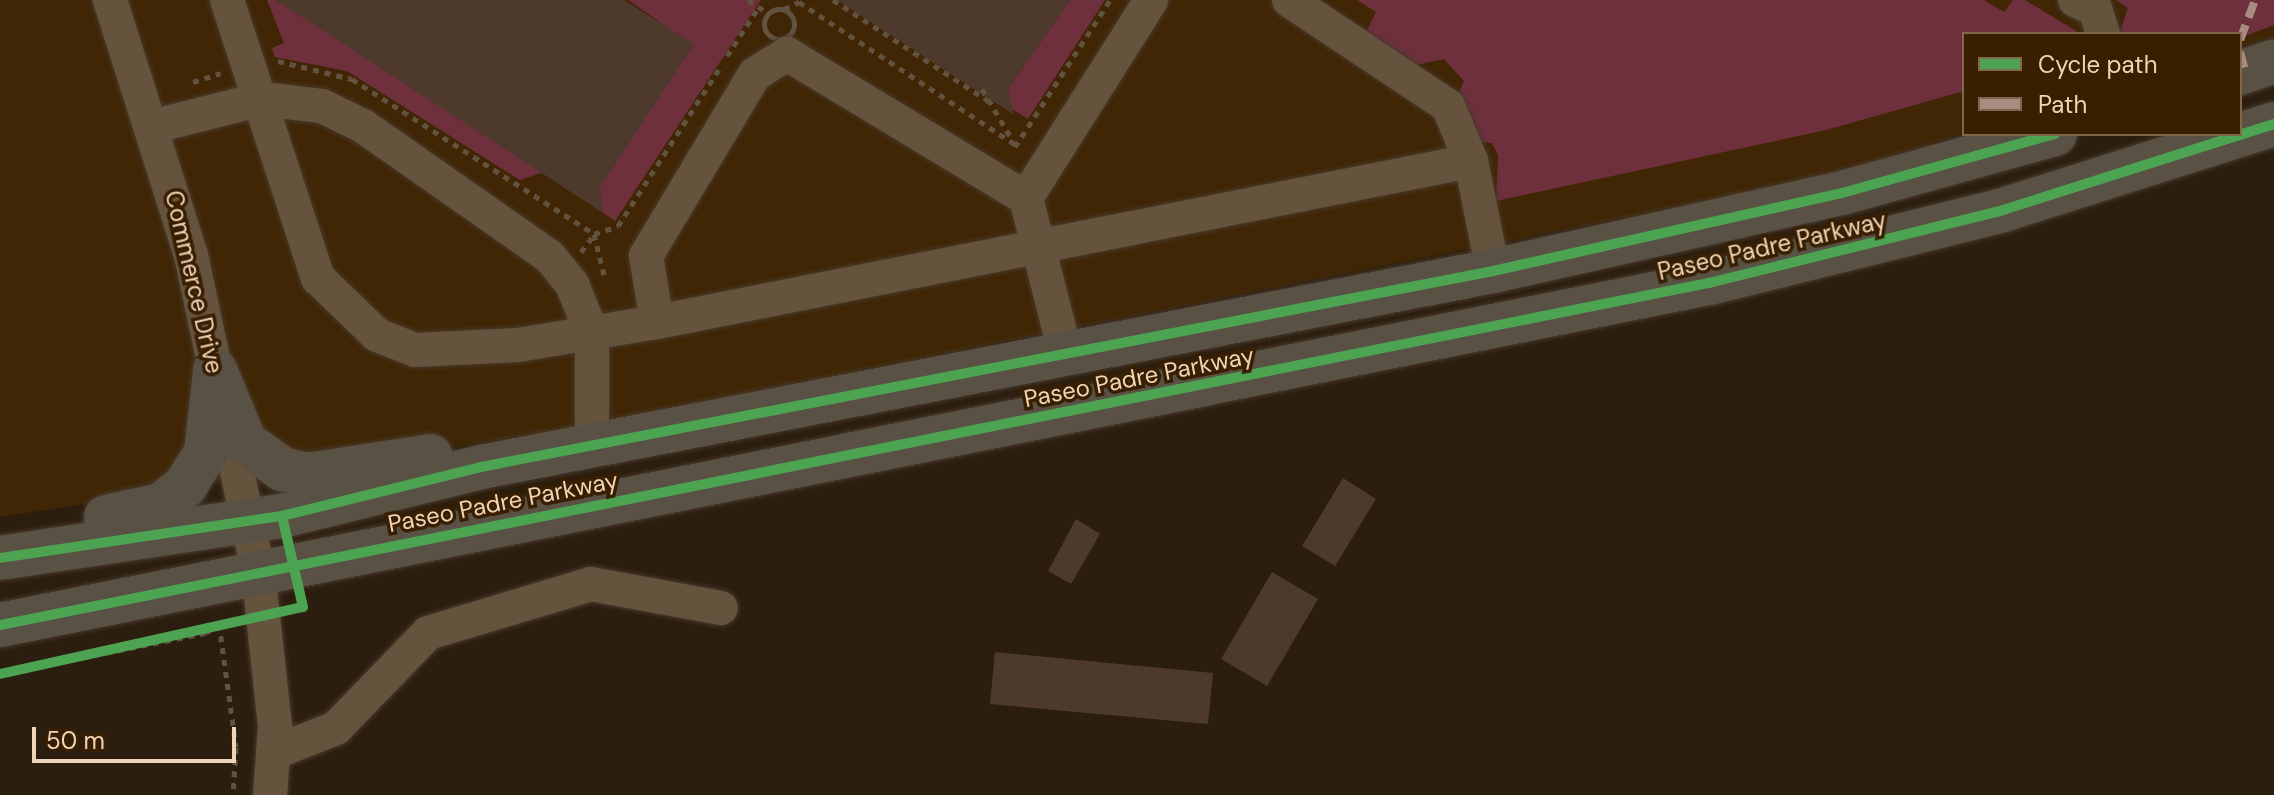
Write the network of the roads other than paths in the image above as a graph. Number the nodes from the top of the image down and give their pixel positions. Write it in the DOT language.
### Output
graph roads {
  1 [pos="110,0"];
  2 [pos="227,0"];
  3 [pos="1151,0"];
  4 [pos="1289,0"];
  5 [pos="2075,0"];
  6 [pos="2102,32"];
  7 [pos="2274,61"];
  8 [pos="2242,72"];
  9 [pos="262,99"];
  10 [pos="2274,124"];
  11 [pos="155,126"];
  12 [pos="2242,134"];
  13 [pos="2048,136"];
  14 [pos="2236,136"];
  15 [pos="1471,161"];
  16 [pos="1026,198"];
  17 [pos="1044,246"];
  18 [pos="1493,271"];
  19 [pos="657,322"];
  20 [pos="592,334"];
  21 [pos="1066,356"];
  22 [pos="215,370"];
  23 [pos="592,446"];
  24 [pos="481,467"];
  25 [pos="247,522"];
  26 [pos="6,557"];
  27 [pos="258,570"];
  28 [pos="721,608"];
  29 [pos="0,625"];
  30 [pos="273,753"];
  31 [pos="270,795"];
  1 -- 11 [label="street, Commerce Drive"];
  2 -- 9 [label="street"];
  3 -- 16 [label="street"];
  4 -- 15 [label="street"];
  5 -- 6 [label="street"];
  7 -- 8 [label="main road"];
  9 -- 11 [label="street"];
  9 -- 20 [label="street"];
  9 -- 20 [label="street"];
  10 -- 12 [label="main road, Paseo Padre Parkway"];
  11 -- 22 [label="street, Commerce Drive"];
  13 -- 18 [label="main road, Paseo Padre Parkway"];
  14 -- 27 [label="main road, Paseo Padre Parkway"];
  15 -- 17 [label="street"];
  15 -- 18 [label="street"];
  16 -- 17 [label="street"];
  16 -- 19 [label="street"];
  17 -- 19 [label="street"];
  17 -- 21 [label="street"];
  18 -- 21 [label="main road, Paseo Padre Parkway"];
  19 -- 20 [label="street"];
  20 -- 23 [label="street"];
  21 -- 23 [label="main road, Paseo Padre Parkway"];
  22 -- 24 [label="main road"];
  22 -- 25 [label="street, Commerce Drive"];
  22 -- 26 [label="main road"];
  23 -- 24 [label="main road, Paseo Padre Parkway"];
  24 -- 25 [label="main road, Paseo Padre Parkway"];
  25 -- 26 [label="main road, Paseo Padre Parkway"];
  25 -- 27 [label="street, Commerce Drive"];
  27 -- 29 [label="main road, Paseo Padre Parkway"];
  27 -- 30 [label="street, Commerce Drive"];
  28 -- 30 [label="street"];
  30 -- 31 [label="street, Commerce Drive"];
}
